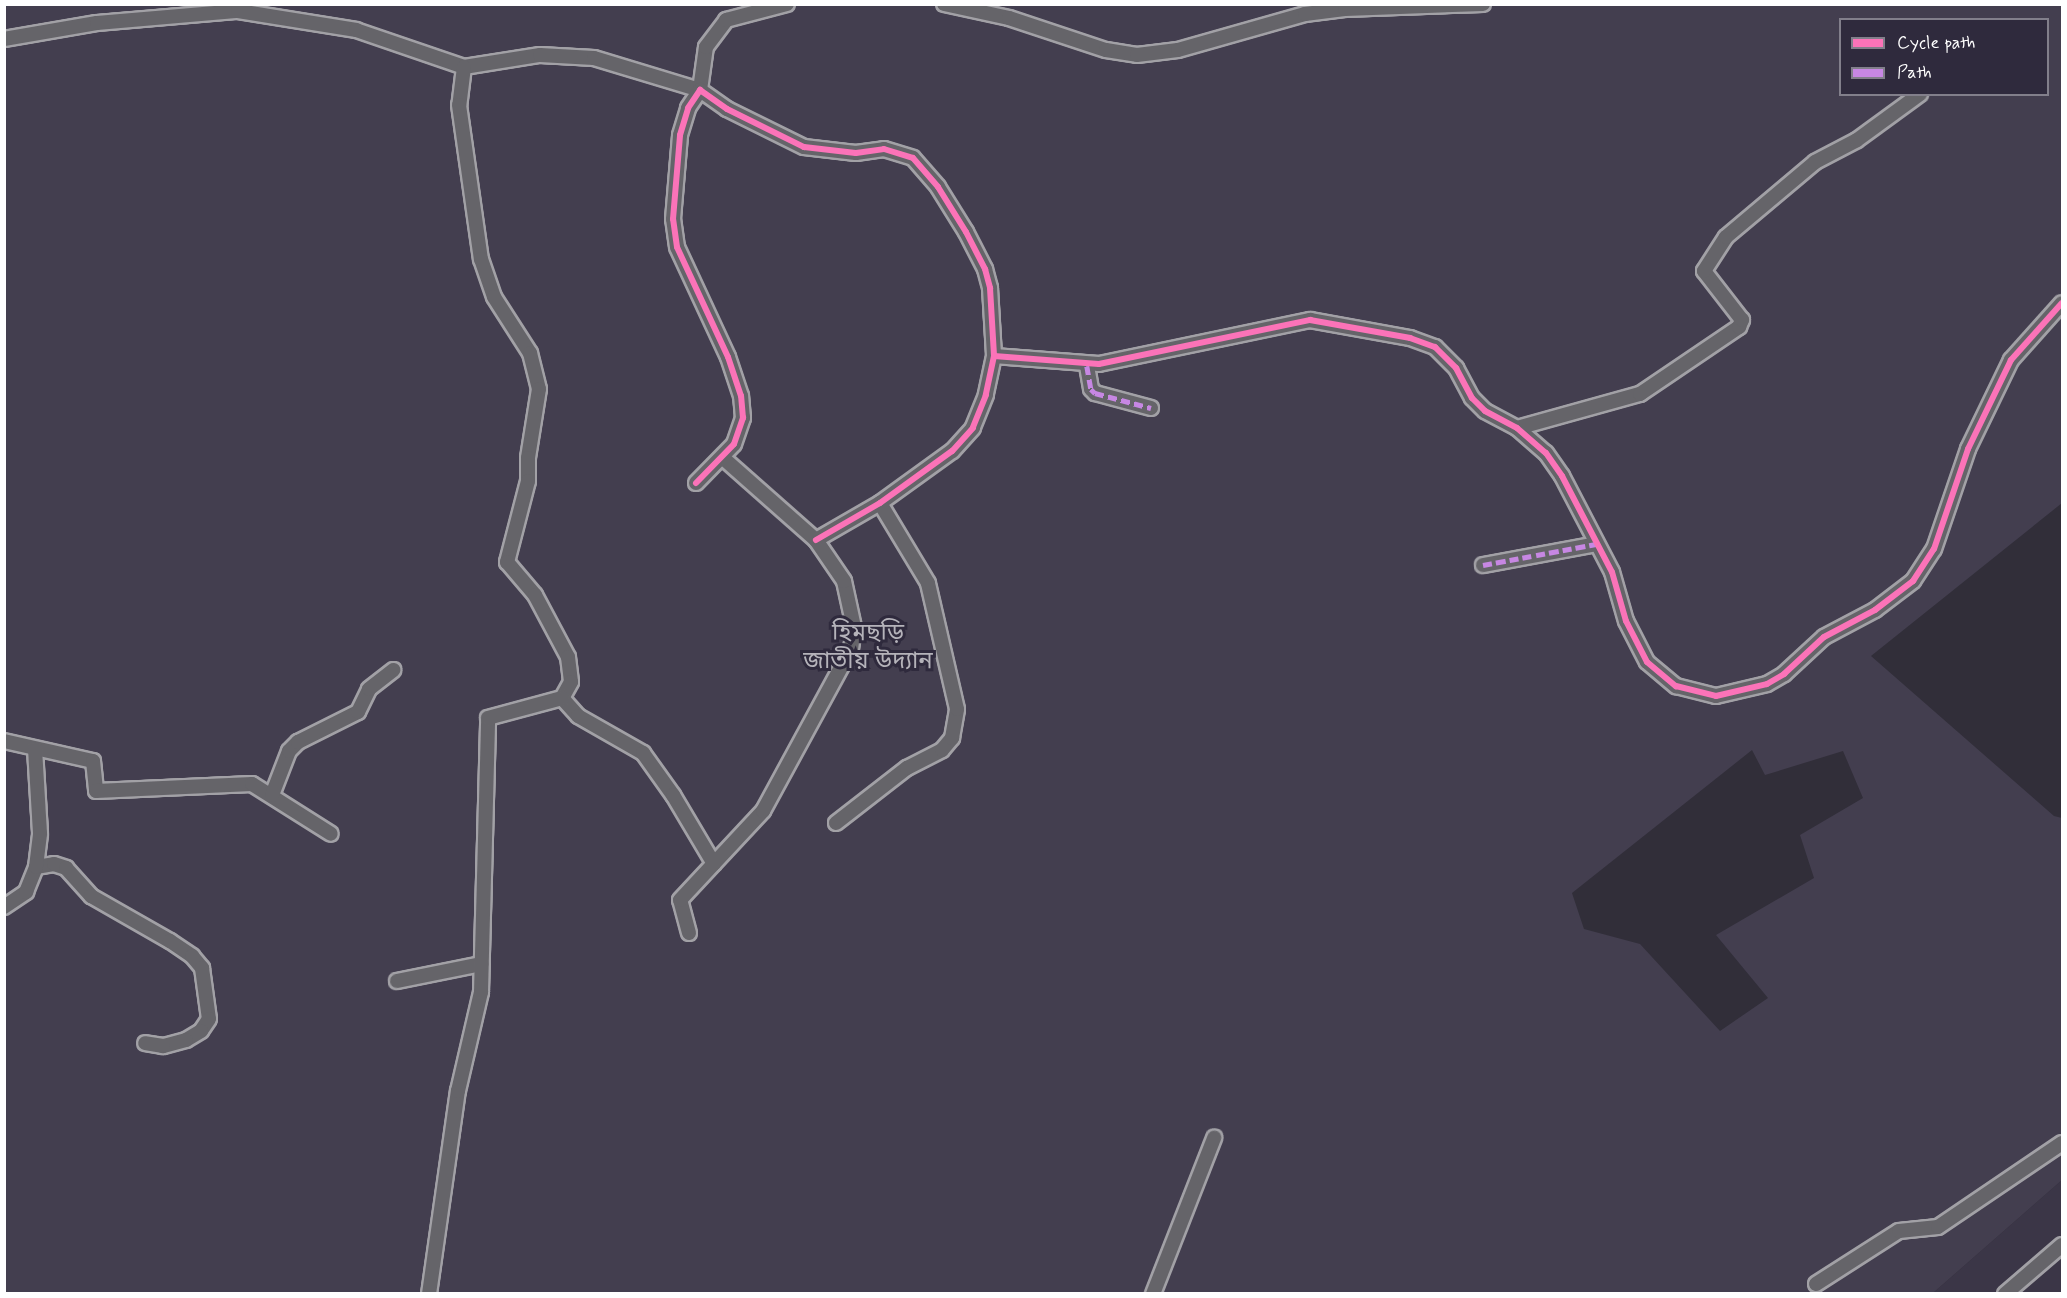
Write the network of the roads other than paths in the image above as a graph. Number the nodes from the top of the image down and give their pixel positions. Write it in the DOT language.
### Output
graph roads {
  1 [pos="787,4"];
  2 [pos="944,4"];
  3 [pos="1483,4"];
  4 [pos="4,39"];
  5 [pos="464,67"];
  6 [pos="700,90"];
  7 [pos="1917,96"];
  8 [pos="2062,303"];
  9 [pos="994,356"];
  10 [pos="1088,366"];
  11 [pos="1151,408"];
  12 [pos="1517,428"];
  13 [pos="723,458"];
  14 [pos="696,483"];
  15 [pos="880,503"];
  16 [pos="816,540"];
  17 [pos="1596,544"];
  18 [pos="1483,565"];
  19 [pos="393,670"];
  20 [pos="562,698"];
  21 [pos="4,741"];
  22 [pos="35,749"];
  23 [pos="272,795"];
  24 [pos="836,823"];
  25 [pos="332,834"];
  26 [pos="714,864"];
  27 [pos="36,867"];
  28 [pos="4,907"];
  29 [pos="689,933"];
  30 [pos="481,964"];
  31 [pos="397,981"];
  32 [pos="146,1043"];
  33 [pos="1214,1138"];
  34 [pos="2062,1143"];
  35 [pos="2062,1245"];
  36 [pos="1816,1284"];
  37 [pos="429,1293"];
  38 [pos="1154,1293"];
  39 [pos="2005,1293"];
  1 -- 6 [label="street"];
  2 -- 3 [label="street"];
  4 -- 5 [label="street"];
  5 -- 6 [label="street"];
  5 -- 20 [label="street"];
  6 -- 9 [label="street"];
  6 -- 13 [label="street"];
  7 -- 12 [label="street"];
  8 -- 17 [label="street"];
  9 -- 10 [label="street"];
  9 -- 15 [label="street"];
  10 -- 11 [label="street"];
  10 -- 12 [label="street"];
  12 -- 17 [label="street"];
  13 -- 14 [label="street"];
  13 -- 16 [label="street"];
  15 -- 16 [label="street"];
  15 -- 24 [label="street"];
  16 -- 26 [label="street"];
  17 -- 18 [label="street"];
  19 -- 23 [label="street"];
  20 -- 26 [label="street"];
  20 -- 30 [label="street"];
  21 -- 22 [label="street"];
  22 -- 23 [label="street"];
  22 -- 27 [label="street"];
  23 -- 25 [label="street"];
  26 -- 29 [label="street"];
  27 -- 28 [label="street"];
  27 -- 32 [label="street"];
  30 -- 31 [label="street"];
  30 -- 37 [label="street"];
  33 -- 38 [label="street"];
  34 -- 36 [label="street"];
  35 -- 39 [label="street"];
}
